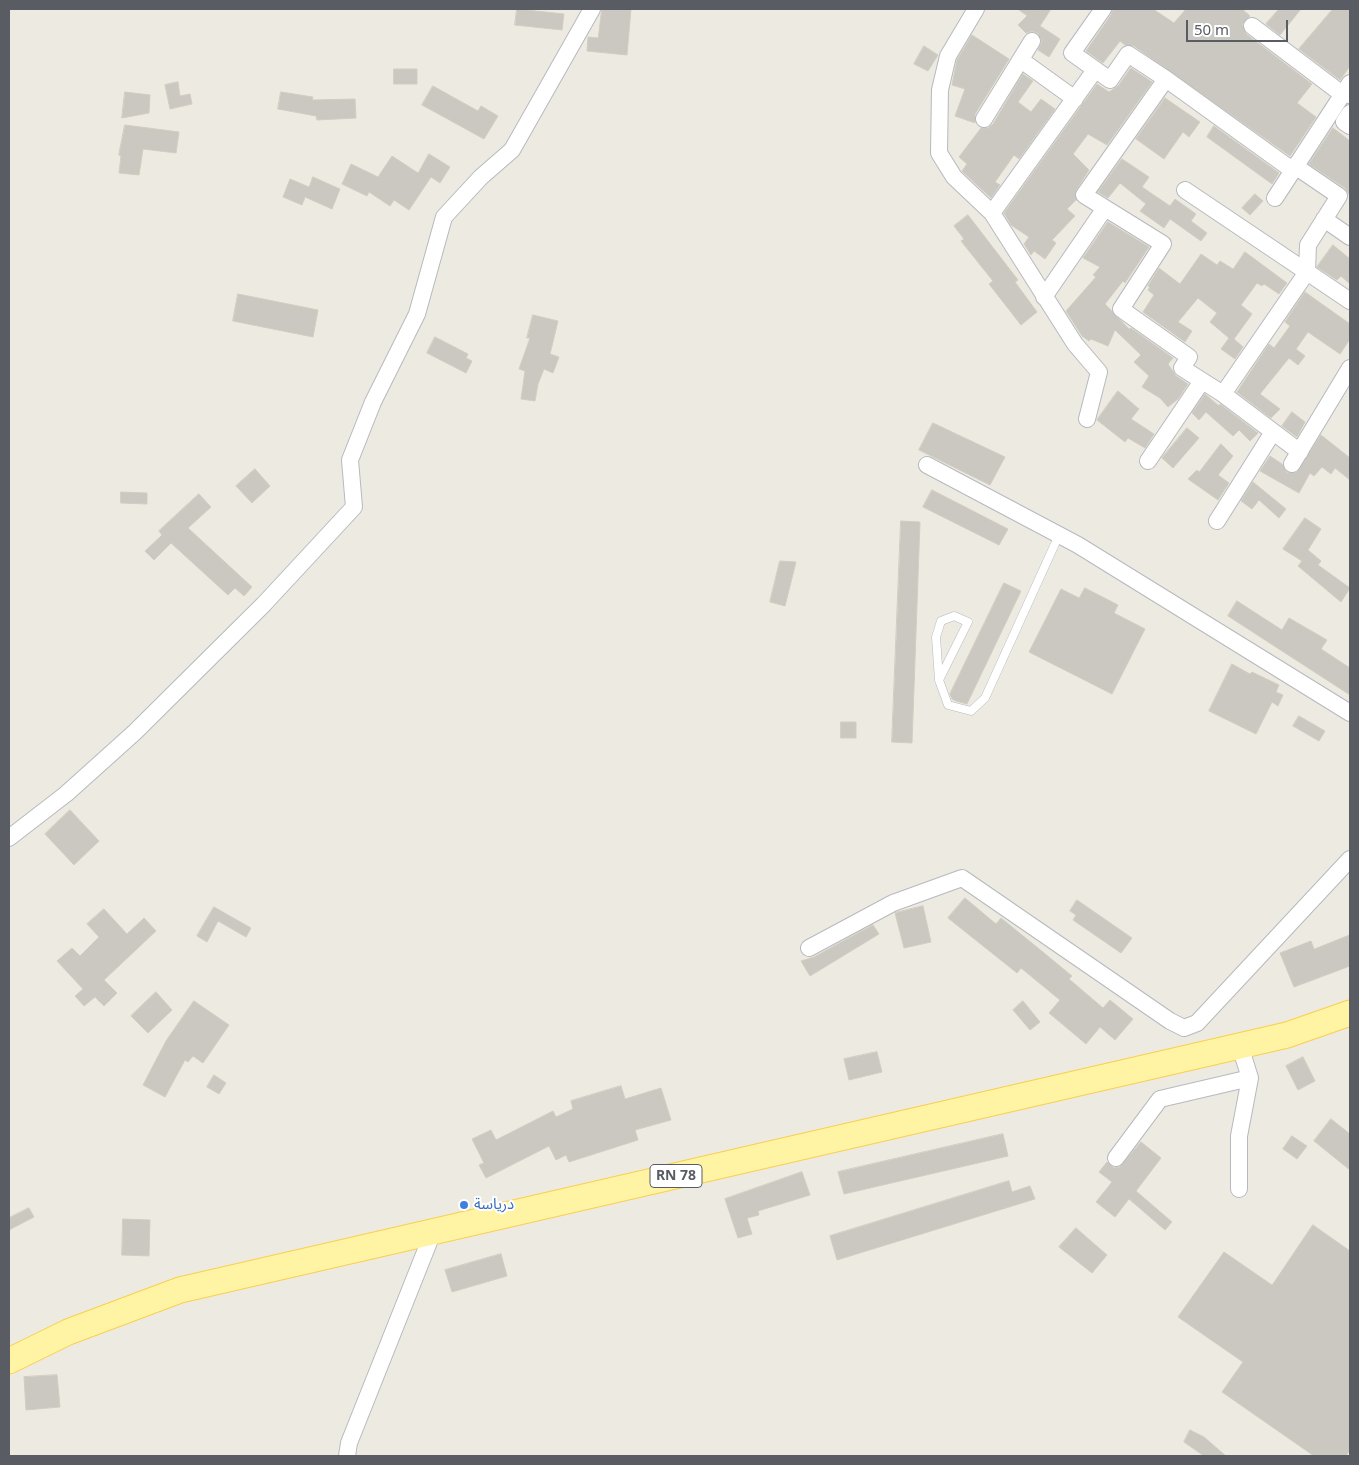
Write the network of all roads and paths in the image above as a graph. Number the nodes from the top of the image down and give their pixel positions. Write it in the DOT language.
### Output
graph roads {
  1 [pos="592,9"];
  2 [pos="976,9"];
  3 [pos="1103,9"];
  4 [pos="1252,26"];
  5 [pos="1032,41"];
  6 [pos="1022,60"];
  7 [pos="1095,70"];
  8 [pos="1166,79"];
  9 [pos="1348,91"];
  10 [pos="1075,99"];
  11 [pos="1350,113"];
  12 [pos="984,119"];
  13 [pos="1350,126"];
  14 [pos="1295,166"];
  15 [pos="1185,190"];
  16 [pos="1275,198"];
  17 [pos="1105,208"];
  18 [pos="992,213"];
  19 [pos="1324,219"];
  20 [pos="1350,237"];
  21 [pos="1307,272"];
  22 [pos="1044,298"];
  23 [pos="1350,301"];
  24 [pos="1350,368"];
  25 [pos="1202,381"];
  26 [pos="1223,394"];
  27 [pos="1087,419"];
  28 [pos="1273,432"];
  29 [pos="1148,461"];
  30 [pos="927,465"];
  31 [pos="1217,521"];
  32 [pos="1059,535"];
  33 [pos="939,680"];
  34 [pos="1350,714"];
  35 [pos="9,838"];
  36 [pos="1350,859"];
  37 [pos="809,948"];
  38 [pos="1350,1013"];
  39 [pos="1240,1046"];
  40 [pos="1250,1078"];
  41 [pos="1116,1158"];
  42 [pos="1240,1190"];
  43 [pos="433,1232"];
  44 [pos="9,1361"];
  45 [pos="347,1456"];
  1 -- 35 [label="street"];
  2 -- 18 [label="street"];
  3 -- 7 [label="street"];
  4 -- 9 [label="street"];
  5 -- 6 [label="street"];
  6 -- 10 [label="street"];
  6 -- 12 [label="street"];
  7 -- 8 [label="street"];
  7 -- 10 [label="street"];
  8 -- 14 [label="street"];
  8 -- 17 [label="street"];
  9 -- 14 [label="street"];
  10 -- 18 [label="street"];
  11 -- 13 [label="street"];
  14 -- 16 [label="street"];
  14 -- 19 [label="street"];
  15 -- 21 [label="street"];
  17 -- 22 [label="street"];
  17 -- 25 [label="street"];
  18 -- 22 [label="street"];
  19 -- 20 [label="street"];
  19 -- 21 [label="street"];
  21 -- 23 [label="street"];
  21 -- 26 [label="street"];
  22 -- 27 [label="street"];
  24 -- 28 [label="street"];
  25 -- 26 [label="street"];
  25 -- 29 [label="street"];
  26 -- 28 [label="street"];
  28 -- 31 [label="street"];
  30 -- 32 [label="street"];
  32 -- 33 [label="lane"];
  32 -- 34 [label="street"];
  33 -- 33 [label="lane"];
  36 -- 37 [label="street"];
  38 -- 39 [label="main road, RN 78"];
  39 -- 40 [label="street"];
  39 -- 43 [label="main road, RN 78"];
  40 -- 41 [label="street"];
  40 -- 42 [label="street"];
  43 -- 44 [label="main road, RN 78"];
  43 -- 45 [label="street"];
}
